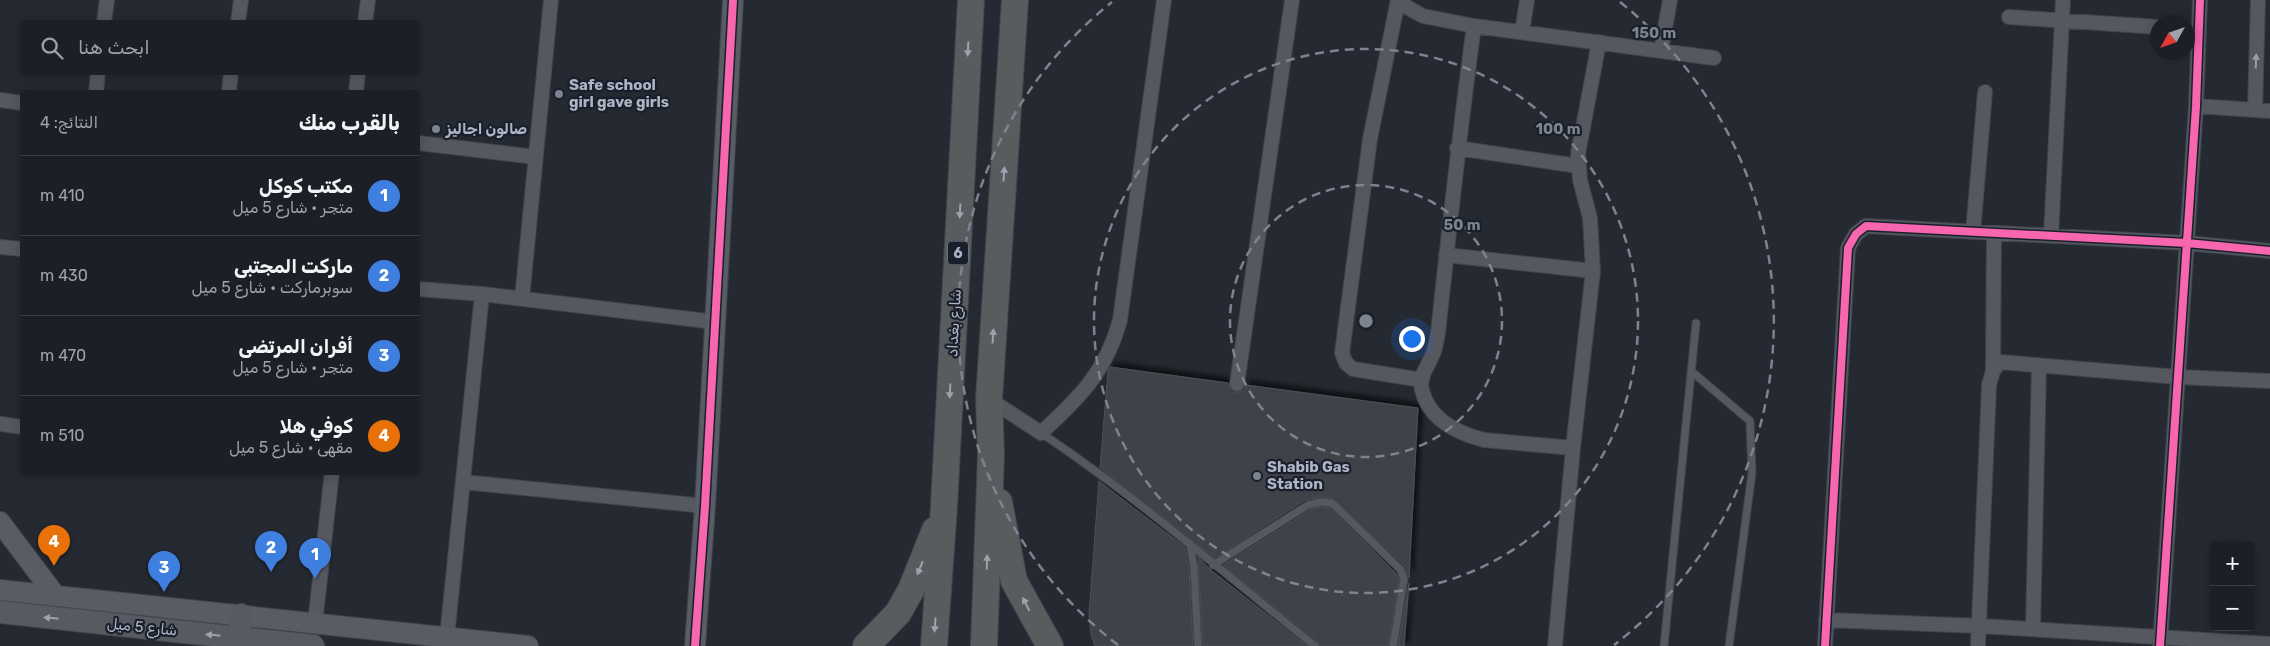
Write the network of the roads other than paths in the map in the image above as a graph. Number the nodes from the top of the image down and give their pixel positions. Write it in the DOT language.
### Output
graph roads {
  1 [pos="107,0"];
  2 [pos="241,0"];
  3 [pos="368,0"];
  4 [pos="551,0"];
  5 [pos="733,0"];
  6 [pos="971,0"];
  7 [pos="1016,0"];
  8 [pos="1164,0"];
  9 [pos="1292,0"];
  10 [pos="1399,0"];
  11 [pos="1527,0"];
  12 [pos="1670,0"];
  13 [pos="2062,0"];
  14 [pos="2200,0"];
  15 [pos="2258,0"];
  16 [pos="2009,17"];
  17 [pos="104,20"];
  18 [pos="238,20"];
  19 [pos="365,20"];
  20 [pos="2061,20"];
  21 [pos="2195,21"];
  22 [pos="1474,26"];
  23 [pos="2150,26"];
  24 [pos="1522,32"];
  25 [pos="1600,42"];
  26 [pos="1661,51"];
  27 [pos="1714,58"];
  28 [pos="2194,60"];
  29 [pos="98,75"];
  30 [pos="231,75"];
  31 [pos="358,75"];
  32 [pos="96,90"];
  33 [pos="228,90"];
  34 [pos="356,90"];
  35 [pos="1985,92"];
  36 [pos="0,100"];
  37 [pos="20,103"];
  38 [pos="2196,106"];
  39 [pos="2255,110"];
  40 [pos="2270,111"];
  41 [pos="420,143"];
  42 [pos="1457,148"];
  43 [pos="536,157"];
  44 [pos="1578,166"];
  45 [pos="1974,232"];
  46 [pos="1994,233"];
  47 [pos="2051,236"];
  48 [pos="2187,243"];
  49 [pos="0,246"];
  50 [pos="20,249"];
  51 [pos="2270,251"];
  52 [pos="1446,255"];
  53 [pos="1593,271"];
  54 [pos="420,288"];
  55 [pos="482,294"];
  56 [pos="522,299"];
  57 [pos="715,322"];
  58 [pos="1696,324"];
  59 [pos="2039,365"];
  60 [pos="1691,371"];
  61 [pos="1993,371"];
  62 [pos="2178,377"];
  63 [pos="1422,380"];
  64 [pos="2270,381"];
  65 [pos="1237,384"];
  66 [pos="989,399"];
  67 [pos="0,424"];
  68 [pos="20,427"];
  69 [pos="1041,433"];
  70 [pos="1573,448"];
  71 [pos="990,455"];
  72 [pos="332,475"];
  73 [pos="463,482"];
  74 [pos="705,506"];
  75 [pos="944,506"];
  76 [pos="0,522"];
  77 [pos="1190,544"];
  78 [pos="1214,565"];
  79 [pos="0,590"];
  80 [pos="55,595"];
  81 [pos="0,612"];
  82 [pos="1826,620"];
  83 [pos="315,623"];
  84 [pos="240,626"];
  85 [pos="1980,626"];
  86 [pos="2033,629"];
  87 [pos="447,637"];
  88 [pos="2161,641"];
  89 [pos="2270,644"];
  90 [pos="313,646"];
  91 [pos="528,646"];
  92 [pos="695,646"];
  93 [pos="866,646"];
  94 [pos="934,646"];
  95 [pos="984,646"];
  96 [pos="1050,646"];
  97 [pos="1198,646"];
  98 [pos="1315,646"];
  99 [pos="1393,646"];
  100 [pos="1555,646"];
  101 [pos="1664,646"];
  102 [pos="1729,646"];
  103 [pos="1825,646"];
  104 [pos="1978,646"];
  1 -- 17 [label="street"];
  2 -- 18 [label="street"];
  3 -- 19 [label="street"];
  4 -- 43 [label="street"];
  5 -- 57 [label="street"];
  6 -- 75 [label="highway, شارع بغداد / 6, one-way"];
  66 -- 7 [label="highway, one-way"];
  8 -- 69 [label="street"];
  9 -- 65 [label="street"];
  10 -- 22 [label="street"];
  10 -- 63 [label="street"];
  11 -- 24 [label="street"];
  12 -- 26 [label="street"];
  13 -- 20 [label="street"];
  14 -- 21 [label="street"];
  39 -- 15 [label="street, one-way"];
  16 -- 20 [label="street"];
  20 -- 23 [label="street"];
  20 -- 47 [label="street"];
  22 -- 24 [label="street"];
  22 -- 42 [label="street"];
  24 -- 25 [label="street"];
  25 -- 26 [label="street"];
  25 -- 44 [label="street"];
  26 -- 27 [label="street"];
  28 -- 38 [label="street"];
  29 -- 32 [label="street"];
  30 -- 33 [label="street"];
  31 -- 34 [label="street"];
  35 -- 45 [label="street"];
  36 -- 37 [label="street"];
  38 -- 39 [label="street"];
  38 -- 48 [label="street"];
  39 -- 40 [label="street"];
  41 -- 43 [label="street"];
  42 -- 44 [label="street"];
  42 -- 52 [label="street"];
  43 -- 56 [label="street"];
  44 -- 53 [label="street"];
  45 -- 46 [label="street"];
  45 -- 82 [label="street"];
  46 -- 47 [label="street"];
  46 -- 61 [label="street"];
  47 -- 48 [label="street"];
  48 -- 51 [label="street"];
  48 -- 62 [label="street"];
  49 -- 50 [label="street"];
  52 -- 53 [label="street"];
  52 -- 63 [label="street"];
  53 -- 70 [label="street"];
  54 -- 55 [label="street"];
  55 -- 56 [label="street"];
  55 -- 73 [label="street"];
  56 -- 57 [label="street"];
  57 -- 74 [label="street"];
  58 -- 60 [label="lane"];
  59 -- 61 [label="street"];
  59 -- 62 [label="street"];
  59 -- 86 [label="street"];
  60 -- 101 [label="lane"];
  60 -- 102 [label="lane"];
  61 -- 85 [label="street"];
  62 -- 64 [label="street"];
  62 -- 88 [label="street"];
  63 -- 70 [label="street"];
  66 -- 69 [label="street"];
  66 -- 71 [label="highway"];
  67 -- 68 [label="street"];
  69 -- 77 [label="lane"];
  70 -- 100 [label="street"];
  95 -- 71 [label="highway, one-way"];
  96 -- 71 [label="highway, one-way"];
  72 -- 83 [label="street"];
  73 -- 74 [label="street"];
  73 -- 87 [label="street"];
  74 -- 92 [label="street"];
  75 -- 93 [label="highway, one-way"];
  75 -- 94 [label="highway, شارع بغداد / 6, one-way"];
  76 -- 80 [label="street"];
  77 -- 78 [label="lane"];
  77 -- 97 [label="lane"];
  78 -- 98 [label="lane"];
  78 -- 99 [label="lane"];
  79 -- 80 [label="street"];
  80 -- 84 [label="street"];
  84 -- 81 [label="main road, شارع 5 ميل, one-way"];
  82 -- 85 [label="street"];
  82 -- 103 [label="street"];
  83 -- 84 [label="street"];
  83 -- 87 [label="street"];
  84 -- 90 [label="main road, شارع 5 ميل"];
  85 -- 86 [label="street"];
  85 -- 104 [label="street"];
  86 -- 88 [label="street"];
  87 -- 91 [label="street"];
  88 -- 89 [label="street"];
}
